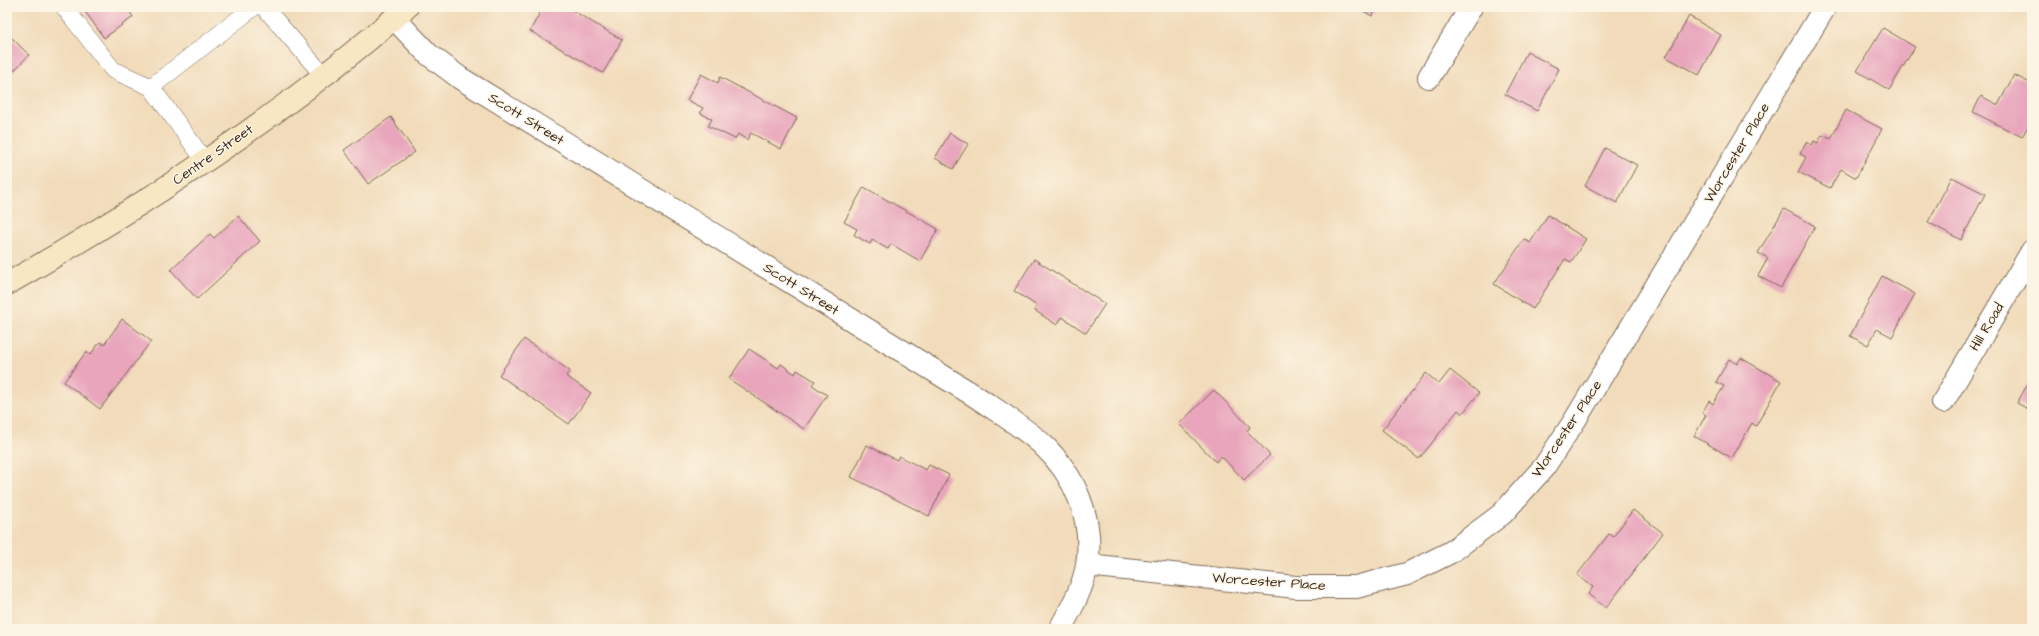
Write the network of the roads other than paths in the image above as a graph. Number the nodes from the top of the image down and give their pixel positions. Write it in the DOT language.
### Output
graph roads {
  1 [pos="64,7"];
  2 [pos="254,7"];
  3 [pos="264,7"];
  4 [pos="1471,7"];
  5 [pos="1824,7"];
  6 [pos="400,13"];
  7 [pos="323,75"];
  8 [pos="1429,77"];
  9 [pos="151,87"];
  10 [pos="205,161"];
  11 [pos="2032,251"];
  12 [pos="7,284"];
  13 [pos="1943,402"];
  14 [pos="1087,565"];
  15 [pos="1060,629"];
  1 -- 9 [label="lane"];
  2 -- 9 [label="lane"];
  3 -- 7 [label="lane"];
  4 -- 8 [label="street"];
  5 -- 14 [label="street, Worcester Place"];
  6 -- 7 [label="main road, Centre Street"];
  6 -- 14 [label="street, Scott Street"];
  7 -- 10 [label="main road, Centre Street"];
  9 -- 10 [label="lane"];
  10 -- 12 [label="main road, Centre Street"];
  11 -- 13 [label="street, Hill Road"];
  14 -- 15 [label="street, Scott Street"];
}
